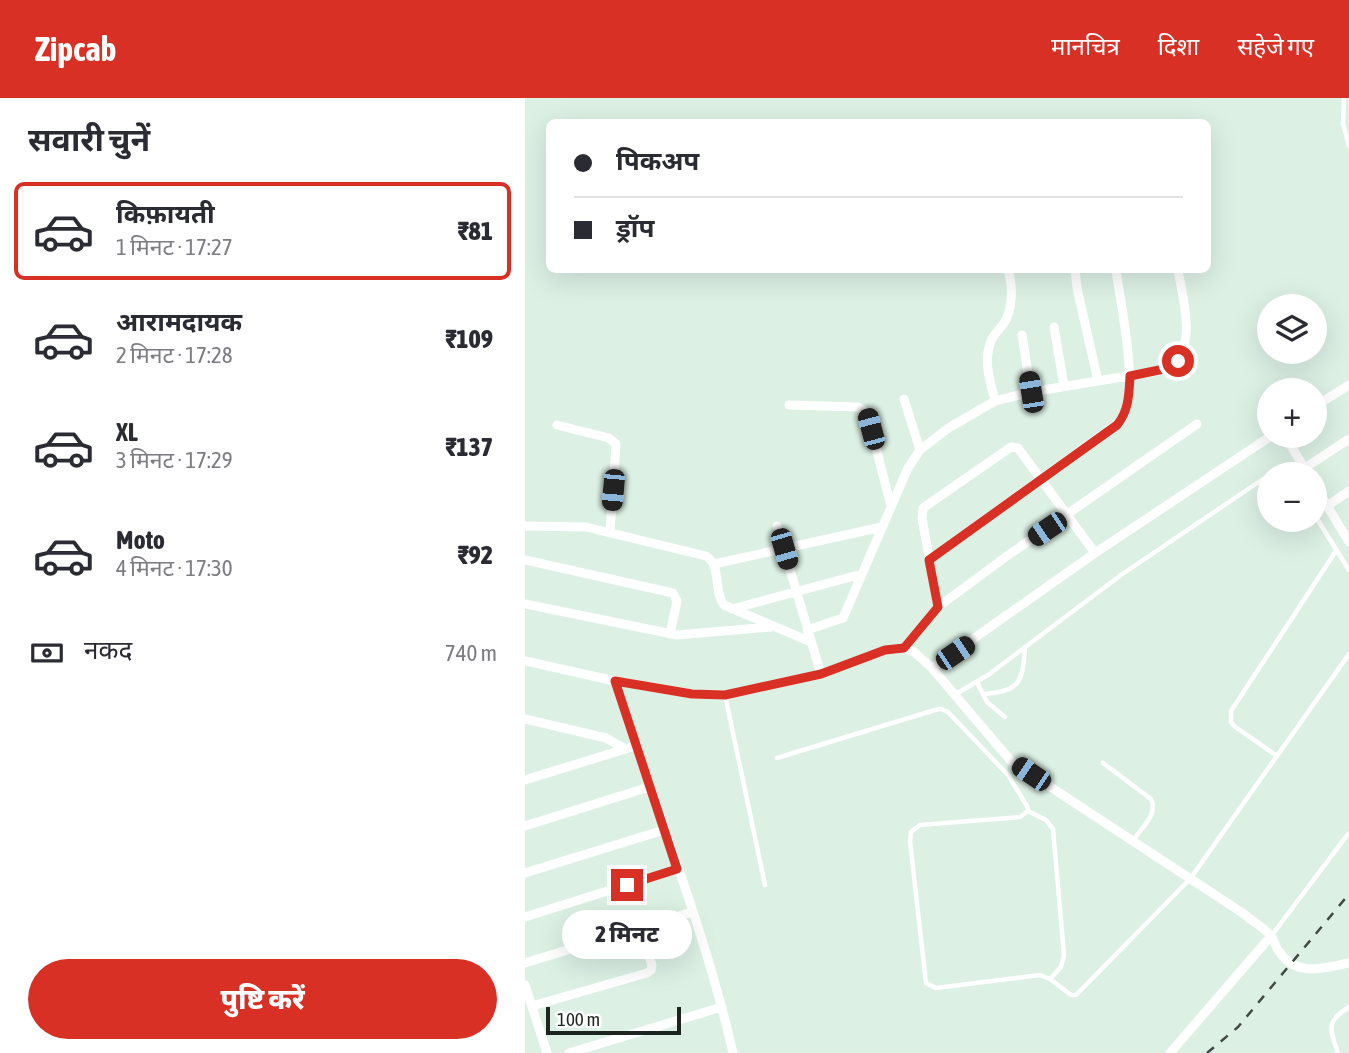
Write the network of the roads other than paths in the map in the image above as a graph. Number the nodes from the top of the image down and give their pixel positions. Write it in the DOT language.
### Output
graph roads {
  1 [pos="1344,98"];
  2 [pos="1349,146"];
  3 [pos="1009,273"];
  4 [pos="1075,273"];
  5 [pos="1116,273"];
  6 [pos="1178,273"];
  7 [pos="1054,327"];
  8 [pos="1022,335"];
  9 [pos="1130,376"];
  10 [pos="1098,381"];
  11 [pos="1349,385"];
  12 [pos="1064,386"];
  13 [pos="1031,392"];
  14 [pos="904,399"];
  15 [pos="1327,399"];
  16 [pos="995,401"];
  17 [pos="789,405"];
  18 [pos="1196,424"];
  19 [pos="557,425"];
  20 [pos="1349,439"];
  21 [pos="1257,445"];
  22 [pos="920,450"];
  23 [pos="1319,462"];
  24 [pos="1042,480"];
  25 [pos="1257,484"];
  26 [pos="1349,491"];
  27 [pos="891,506"];
  28 [pos="1327,506"];
  29 [pos="1067,516"];
  30 [pos="525,526"];
  31 [pos="777,526"];
  32 [pos="882,527"];
  33 [pos="1325,532"];
  34 [pos="610,533"];
  35 [pos="1349,542"];
  36 [pos="784,549"];
  37 [pos="1336,551"];
  38 [pos="1095,553"];
  39 [pos="525,560"];
  40 [pos="929,560"];
  41 [pos="714,564"];
  42 [pos="1349,570"];
  43 [pos="862,575"];
  44 [pos="796,591"];
  45 [pos="525,604"];
  46 [pos="938,607"];
  47 [pos="732,609"];
  48 [pos="772,626"];
  49 [pos="807,630"];
  50 [pos="670,634"];
  51 [pos="811,642"];
  52 [pos="904,648"];
  53 [pos="1025,648"];
  54 [pos="1349,654"];
  55 [pos="525,661"];
  56 [pos="819,667"];
  57 [pos="932,668"];
  58 [pos="615,681"];
  59 [pos="977,682"];
  60 [pos="983,694"];
  61 [pos="725,695"];
  62 [pos="954,696"];
  63 [pos="1005,718"];
  64 [pos="525,719"];
  65 [pos="630,747"];
  66 [pos="1277,756"];
  67 [pos="777,758"];
  68 [pos="1103,763"];
  69 [pos="525,780"];
  70 [pos="649,787"];
  71 [pos="1028,811"];
  72 [pos="525,826"];
  73 [pos="664,830"];
  74 [pos="1348,834"];
  75 [pos="1133,841"];
  76 [pos="677,869"];
  77 [pos="525,873"];
  78 [pos="1190,879"];
  79 [pos="765,885"];
  80 [pos="692,912"];
  81 [pos="525,917"];
  82 [pos="640,928"];
  83 [pos="1271,936"];
  84 [pos="525,963"];
  85 [pos="1349,964"];
  86 [pos="1050,978"];
  87 [pos="525,985"];
  88 [pos="532,1006"];
  89 [pos="722,1007"];
  90 [pos="1349,1007"];
  91 [pos="548,1053"];
  92 [pos="569,1053"];
  93 [pos="733,1053"];
  94 [pos="1170,1053"];
  95 [pos="1338,1053"];
  1 -- 2 [label="lane"];
  3 -- 16 [label="street"];
  4 -- 10 [label="street"];
  5 -- 9 [label="street"];
  6 -- 9 [label="street"];
  7 -- 12 [label="street"];
  8 -- 13 [label="street"];
  9 -- 10 [label="street"];
  9 -- 24 [label="street"];
  10 -- 12 [label="street"];
  11 -- 15 [label="street"];
  12 -- 13 [label="street"];
  13 -- 16 [label="street"];
  14 -- 22 [label="street"];
  16 -- 22 [label="street"];
  17 -- 27 [label="street"];
  18 -- 29 [label="street"];
  19 -- 34 [label="street"];
  20 -- 23 [label="street"];
  21 -- 38 [label="street"];
  22 -- 27 [label="street"];
  24 -- 29 [label="street"];
  24 -- 40 [label="street"];
  24 -- 40 [label="street"];
  25 -- 53 [label="lane"];
  26 -- 28 [label="street"];
  27 -- 32 [label="street"];
  28 -- 35 [label="street"];
  29 -- 38 [label="street"];
  29 -- 46 [label="street"];
  30 -- 34 [label="street"];
  31 -- 36 [label="street"];
  32 -- 36 [label="street"];
  32 -- 43 [label="street"];
  33 -- 37 [label="lane"];
  34 -- 41 [label="street"];
  36 -- 41 [label="street"];
  36 -- 44 [label="street"];
  37 -- 42 [label="lane"];
  37 -- 66 [label="lane"];
  38 -- 57 [label="street"];
  39 -- 50 [label="street"];
  40 -- 46 [label="street"];
  41 -- 47 [label="street"];
  43 -- 44 [label="street"];
  43 -- 49 [label="street"];
  44 -- 47 [label="street"];
  44 -- 49 [label="street"];
  45 -- 50 [label="street"];
  46 -- 52 [label="street"];
  47 -- 48 [label="street"];
  48 -- 50 [label="street"];
  48 -- 51 [label="street"];
  49 -- 51 [label="street"];
  51 -- 56 [label="street"];
  52 -- 56 [label="street"];
  52 -- 57 [label="street"];
  53 -- 59 [label="lane"];
  53 -- 60 [label="lane"];
  54 -- 66 [label="lane"];
  55 -- 58 [label="street"];
  56 -- 61 [label="street"];
  57 -- 62 [label="street"];
  58 -- 61 [label="street"];
  58 -- 65 [label="street"];
  59 -- 60 [label="lane"];
  59 -- 62 [label="lane"];
  60 -- 63 [label="lane"];
  61 -- 79 [label="lane"];
  62 -- 75 [label="street"];
  64 -- 65 [label="street"];
  65 -- 69 [label="street"];
  65 -- 70 [label="street"];
  66 -- 78 [label="lane"];
  67 -- 71 [label="lane"];
  68 -- 75 [label="lane"];
  70 -- 72 [label="street"];
  70 -- 73 [label="street"];
  71 -- 86 [label="lane"];
  71 -- 86 [label="lane"];
  73 -- 76 [label="street"];
  73 -- 77 [label="street"];
  74 -- 83 [label="lane"];
  75 -- 78 [label="street"];
  76 -- 80 [label="street"];
  76 -- 81 [label="street"];
  78 -- 83 [label="street"];
  78 -- 86 [label="lane"];
  80 -- 82 [label="street"];
  80 -- 89 [label="street"];
  82 -- 84 [label="street"];
  82 -- 88 [label="street"];
  83 -- 85 [label="street"];
  83 -- 94 [label="street"];
  87 -- 88 [label="street"];
  88 -- 91 [label="street"];
  89 -- 92 [label="street"];
  89 -- 93 [label="street"];
  90 -- 95 [label="lane"];
}
